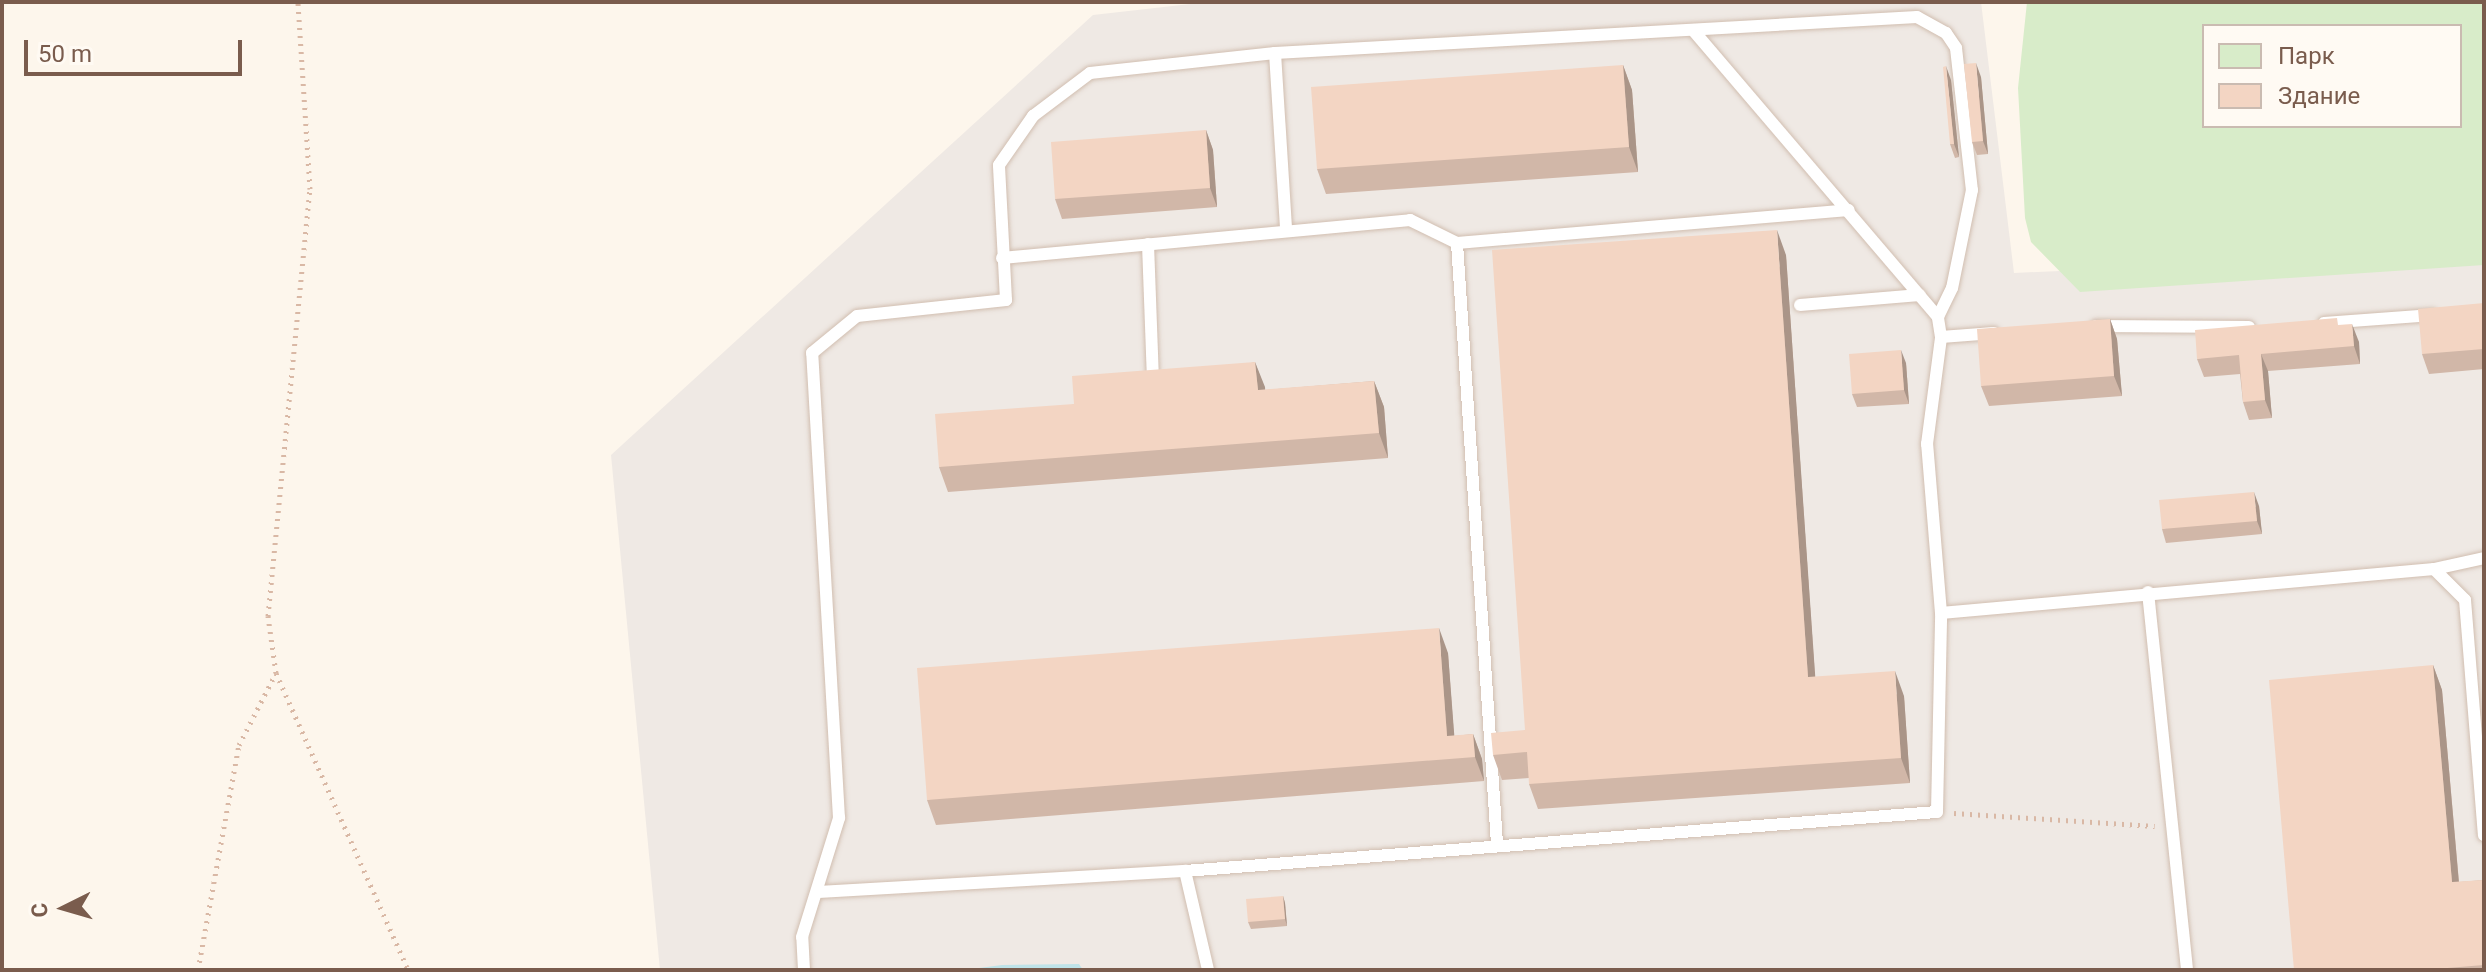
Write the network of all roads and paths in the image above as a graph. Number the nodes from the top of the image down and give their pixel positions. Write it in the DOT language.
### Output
graph roads {
  1 [pos="298,2"];
  2 [pos="1693,30"];
  3 [pos="1275,53"];
  4 [pos="1849,210"];
  5 [pos="1286,229"];
  6 [pos="1457,243"];
  7 [pos="1148,244"];
  8 [pos="1002,258"];
  9 [pos="1920,295"];
  10 [pos="1800,305"];
  11 [pos="2454,314"];
  12 [pos="1938,317"];
  13 [pos="2305,324"];
  14 [pos="2260,327"];
  15 [pos="2078,328"];
  16 [pos="2002,333"];
  17 [pos="1941,337"];
  18 [pos="1153,382"];
  19 [pos="2484,558"];
  20 [pos="2434,569"];
  21 [pos="2148,592"];
  22 [pos="1941,613"];
  23 [pos="276,673"];
  24 [pos="1937,812"];
  25 [pos="2172,827"];
  26 [pos="2484,835"];
  27 [pos="1497,844"];
  28 [pos="1185,871"];
  29 [pos="820,892"];
  30 [pos="198,970"];
  31 [pos="408,970"];
  32 [pos="804,970"];
  33 [pos="1208,970"];
  34 [pos="2187,970"];
  1 -- 23 [label="path"];
  2 -- 3 [label="lane"];
  2 -- 4 [label="lane"];
  2 -- 12 [label="lane"];
  3 -- 5 [label="lane"];
  3 -- 8 [label="lane"];
  4 -- 6 [label="lane"];
  4 -- 9 [label="lane"];
  5 -- 6 [label="lane"];
  5 -- 7 [label="lane"];
  6 -- 27 [label="lane"];
  7 -- 8 [label="lane"];
  7 -- 18 [label="lane"];
  8 -- 29 [label="lane"];
  9 -- 10 [label="lane"];
  9 -- 12 [label="lane"];
  11 -- 13 [label="lane"];
  12 -- 17 [label="lane"];
  14 -- 15 [label="lane"];
  16 -- 17 [label="lane"];
  17 -- 22 [label="lane"];
  19 -- 20 [label="lane"];
  20 -- 21 [label="lane"];
  20 -- 26 [label="lane"];
  21 -- 22 [label="lane"];
  21 -- 25 [label="lane"];
  22 -- 24 [label="lane"];
  23 -- 30 [label="path"];
  23 -- 31 [label="path"];
  24 -- 25 [label="path"];
  24 -- 27 [label="lane"];
  25 -- 34 [label="lane"];
  27 -- 28 [label="lane"];
  28 -- 29 [label="lane"];
  28 -- 33 [label="lane"];
  29 -- 32 [label="lane"];
}
